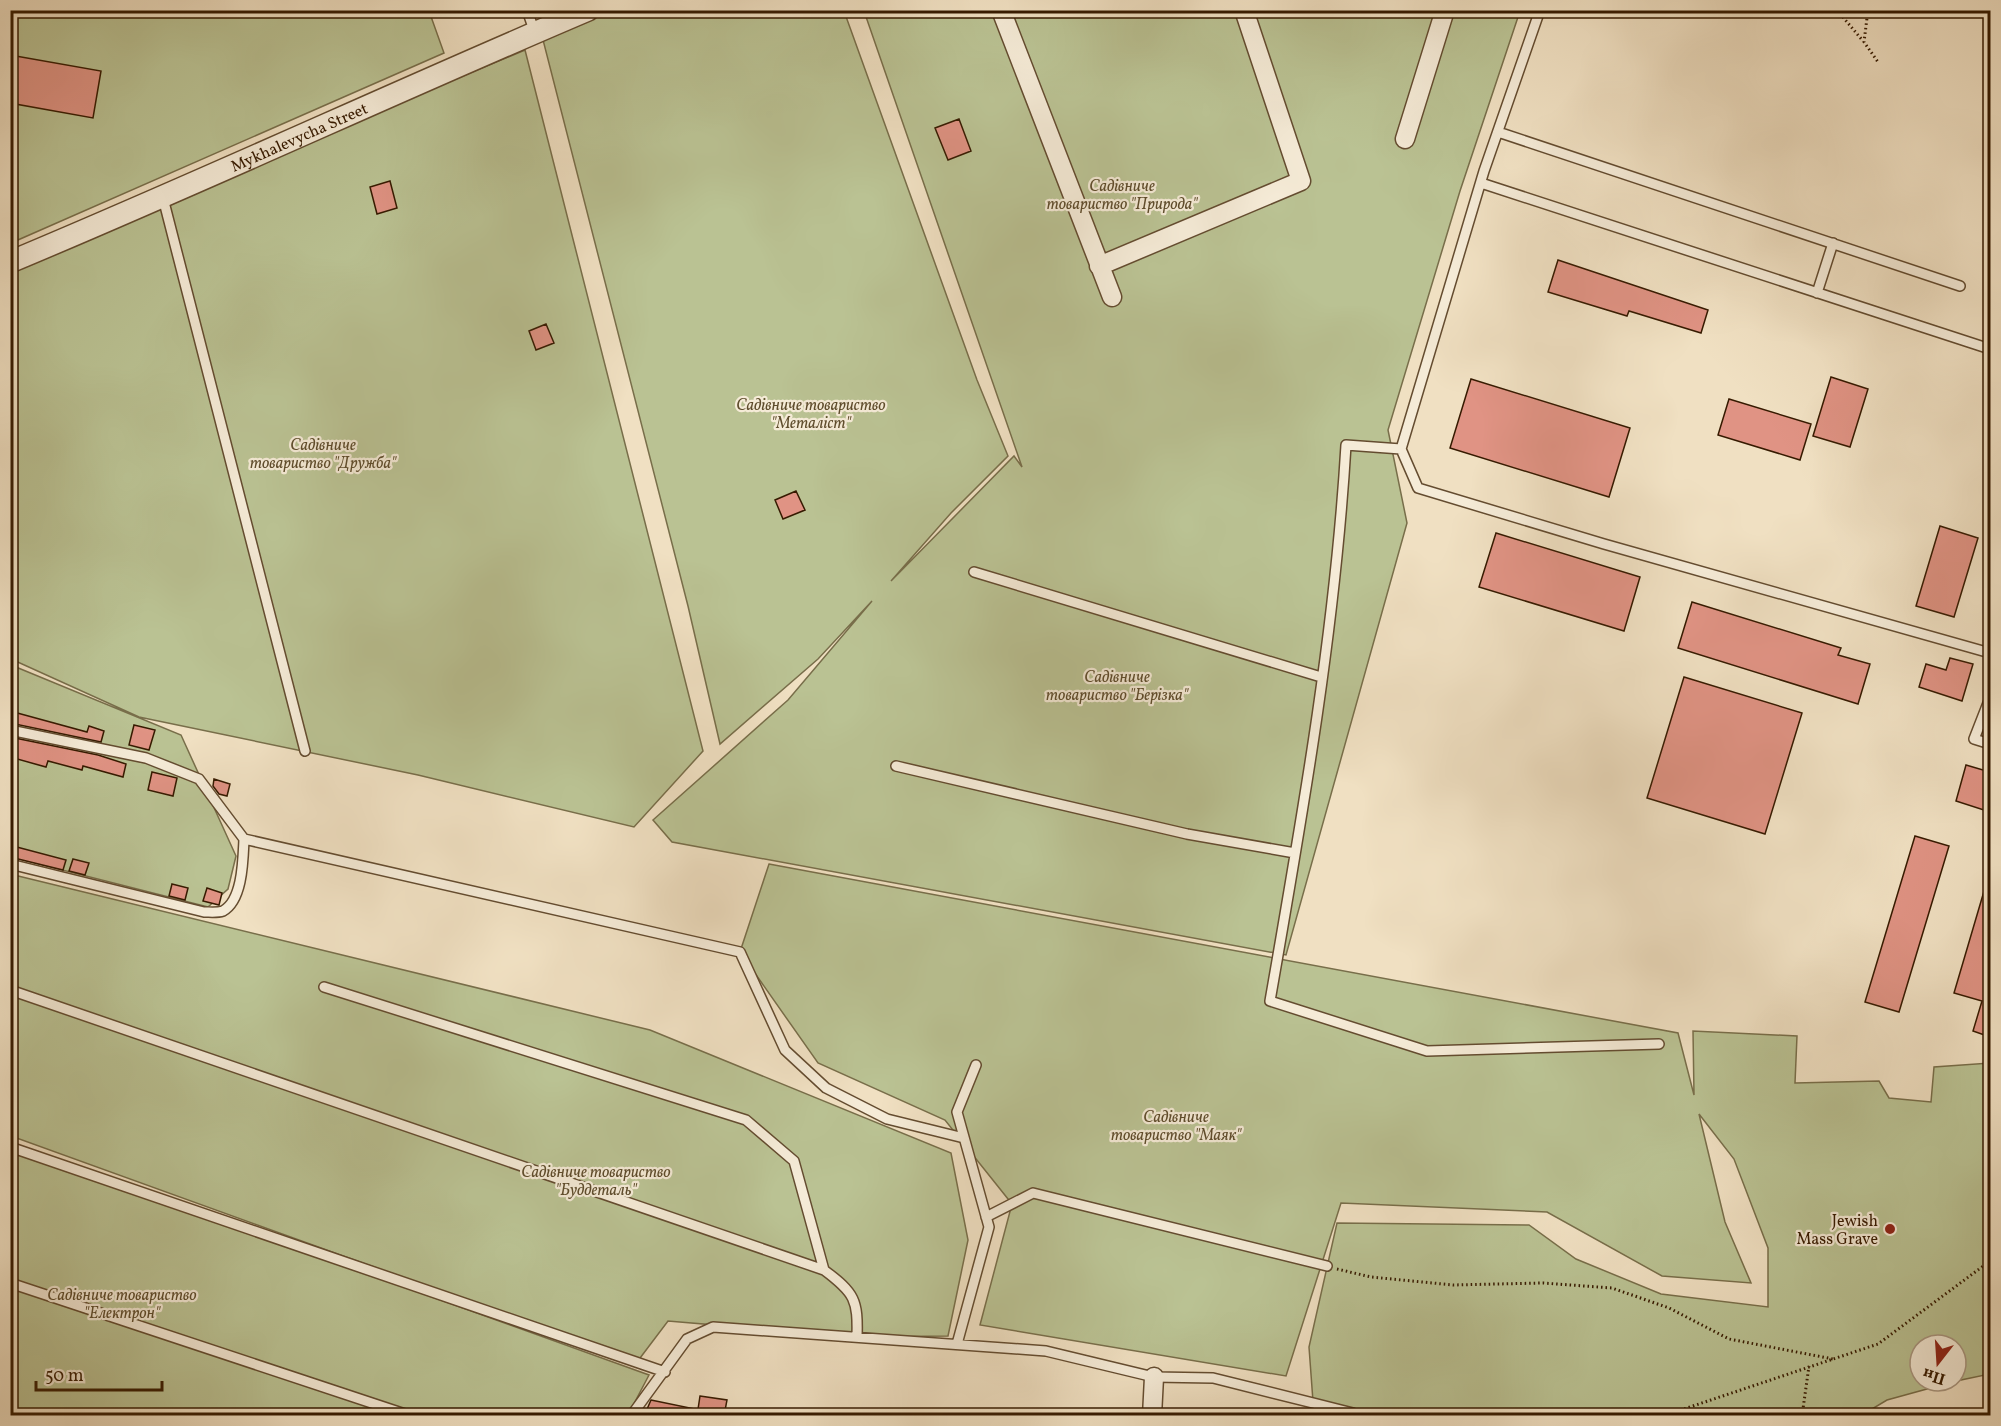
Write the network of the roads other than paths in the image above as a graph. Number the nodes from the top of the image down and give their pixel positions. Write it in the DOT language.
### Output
graph roads {
  1 [pos="527,10"];
  2 [pos="588,10"];
  3 [pos="1001,10"];
  4 [pos="1244,10"];
  5 [pos="1445,10"];
  6 [pos="1540,10"];
  7 [pos="535,33"];
  8 [pos="1498,132"];
  9 [pos="1405,139"];
  10 [pos="1480,183"];
  11 [pos="163,198"];
  12 [pos="1833,243"];
  13 [pos="10,262"];
  14 [pos="1100,266"];
  15 [pos="1960,286"];
  16 [pos="1817,293"];
  17 [pos="1112,297"];
  18 [pos="1990,350"];
  19 [pos="1401,449"];
  20 [pos="974,572"];
  21 [pos="1990,653"];
  22 [pos="1321,677"];
  23 [pos="1990,698"];
  24 [pos="10,730"];
  25 [pos="1990,744"];
  26 [pos="305,751"];
  27 [pos="896,766"];
  28 [pos="244,839"];
  29 [pos="1295,854"];
  30 [pos="10,864"];
  31 [pos="324,987"];
  32 [pos="10,990"];
  33 [pos="1659,1044"];
  34 [pos="976,1065"];
  35 [pos="964,1138"];
  36 [pos="10,1147"];
  37 [pos="986,1217"];
  38 [pos="1327,1266"];
  39 [pos="824,1270"];
  40 [pos="10,1283"];
  41 [pos="857,1337"];
  42 [pos="957,1344"];
  43 [pos="665,1372"];
  44 [pos="1154,1377"];
  45 [pos="1353,1413"];
  46 [pos="411,1416"];
  47 [pos="631,1416"];
  48 [pos="1152,1416"];
  1 -- 7 [label="lane"];
  2 -- 7 [label="street, Mykhalevycha Street"];
  3 -- 14 [label="street"];
  4 -- 14 [label="street"];
  5 -- 9 [label="street"];
  6 -- 8 [label="lane"];
  7 -- 11 [label="street, Mykhalevycha Street"];
  8 -- 10 [label="lane"];
  8 -- 12 [label="lane"];
  10 -- 16 [label="lane"];
  10 -- 19 [label="lane"];
  11 -- 13 [label="street, Mykhalevycha Street"];
  11 -- 26 [label="lane"];
  12 -- 15 [label="lane"];
  12 -- 16 [label="lane"];
  14 -- 17 [label="street"];
  16 -- 18 [label="lane"];
  19 -- 21 [label="lane"];
  19 -- 22 [label="lane"];
  20 -- 22 [label="lane"];
  22 -- 29 [label="lane"];
  23 -- 25 [label="lane"];
  24 -- 28 [label="lane"];
  27 -- 29 [label="lane"];
  28 -- 30 [label="lane"];
  28 -- 35 [label="lane"];
  29 -- 33 [label="lane"];
  31 -- 39 [label="lane"];
  32 -- 39 [label="lane"];
  34 -- 35 [label="lane"];
  35 -- 37 [label="lane"];
  36 -- 43 [label="lane"];
  37 -- 38 [label="lane"];
  37 -- 42 [label="lane"];
  39 -- 41 [label="lane"];
  40 -- 46 [label="lane"];
  41 -- 42 [label="lane"];
  41 -- 43 [label="lane"];
  42 -- 44 [label="lane"];
  43 -- 47 [label="lane"];
  44 -- 45 [label="lane"];
  44 -- 48 [label="street"];
}
